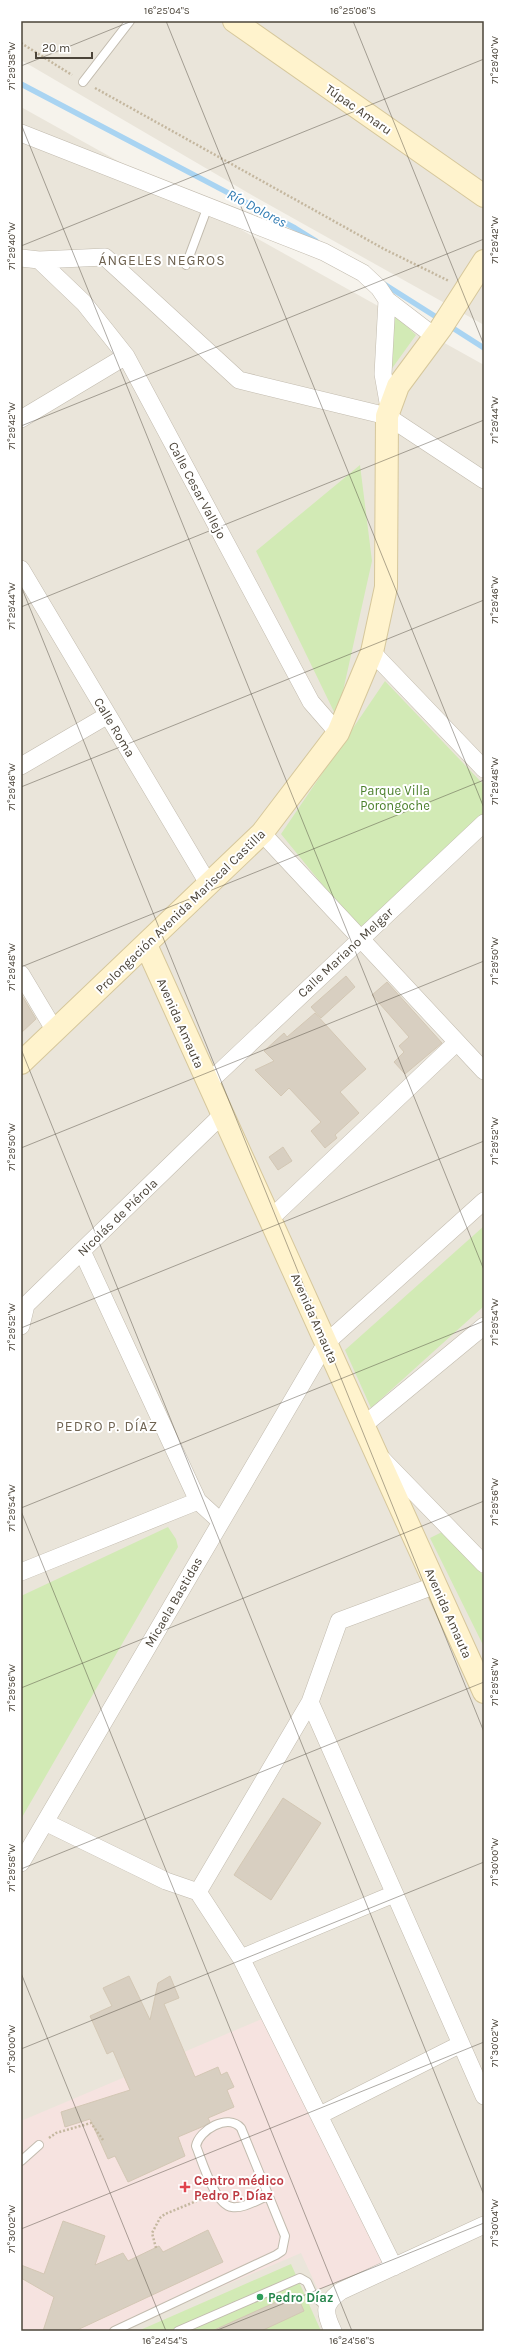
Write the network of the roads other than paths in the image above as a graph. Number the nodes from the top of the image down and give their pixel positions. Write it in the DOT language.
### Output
graph roads {
  1 [pos="130,21"];
  2 [pos="234,21"];
  3 [pos="83,82"];
  4 [pos="21,133"];
  5 [pos="484,196"];
  6 [pos="208,206"];
  7 [pos="21,258"];
  8 [pos="39,260"];
  9 [pos="484,261"];
  10 [pos="186,265"];
  11 [pos="387,300"];
  12 [pos="438,332"];
  13 [pos="126,356"];
  14 [pos="388,412"];
  15 [pos="21,419"];
  16 [pos="484,480"];
  17 [pos="21,569"];
  18 [pos="372,652"];
  19 [pos="108,715"];
  20 [pos="338,733"];
  21 [pos="21,766"];
  22 [pos="484,769"];
  23 [pos="484,823"];
  24 [pos="262,833"];
  25 [pos="209,885"];
  26 [pos="360,938"];
  27 [pos="146,944"];
  28 [pos="21,974"];
  29 [pos="55,1031"];
  30 [pos="457,1042"];
  31 [pos="21,1063"];
  32 [pos="484,1071"];
  33 [pos="208,1083"];
  34 [pos="223,1114"];
  35 [pos="484,1201"];
  36 [pos="270,1219"];
  37 [pos="82,1251"];
  38 [pos="21,1326"];
  39 [pos="484,1326"];
  40 [pos="326,1343"];
  41 [pos="364,1426"];
  42 [pos="376,1453"];
  43 [pos="198,1501"];
  44 [pos="220,1521"];
  45 [pos="484,1564"];
  46 [pos="21,1572"];
  47 [pos="436,1585"];
  48 [pos="484,1692"];
  49 [pos="310,1702"];
  50 [pos="45,1822"];
  51 [pos="21,1863"];
  52 [pos="198,1892"];
  53 [pos="394,1894"];
  54 [pos="241,1958"];
  55 [pos="461,2044"];
  56 [pos="484,2096"];
  57 [pos="320,2115"];
  58 [pos="39,2145"];
  59 [pos="21,2161"];
  60 [pos="268,2196"];
  61 [pos="484,2226"];
  62 [pos="394,2267"];
  63 [pos="326,2307"];
  64 [pos="114,2331"];
  65 [pos="178,2331"];
  66 [pos="333,2331"];
  1 -- 3 [label="lane"];
  2 -- 5 [label="main road, Túpac Amaru"];
  4 -- 6 [label="street"];
  6 -- 10 [label="lane"];
  6 -- 11 [label="street"];
  7 -- 8 [label="street"];
  8 -- 13 [label="street, Calle Cesar Vallejo"];
  8 -- 14 [label="street"];
  9 -- 12 [label="main road, Prolongación Avenida Mariscal Castilla"];
  11 -- 12 [label="street"];
  11 -- 14 [label="street"];
  12 -- 14 [label="main road, Prolongación Avenida Mariscal Castilla"];
  13 -- 15 [label="street"];
  13 -- 20 [label="street, Calle Cesar Vallejo"];
  14 -- 16 [label="street"];
  14 -- 18 [label="main road, Prolongación Avenida Mariscal Castilla"];
  17 -- 19 [label="street, Calle Roma"];
  18 -- 20 [label="main road, Prolongación Avenida Mariscal Castilla"];
  18 -- 22 [label="street"];
  19 -- 21 [label="street"];
  19 -- 25 [label="street, Calle Roma"];
  20 -- 24 [label="main road, Prolongación Avenida Mariscal Castilla"];
  23 -- 26 [label="street, Calle Mariano Melgar"];
  24 -- 25 [label="main road, Prolongación Avenida Mariscal Castilla"];
  24 -- 26 [label="street"];
  25 -- 27 [label="main road, Prolongación Avenida Mariscal Castilla"];
  26 -- 30 [label="street"];
  26 -- 33 [label="street, Calle Mariano Melgar"];
  27 -- 29 [label="main road, Prolongación Avenida Mariscal Castilla"];
  27 -- 33 [label="main road, Avenida Amauta"];
  28 -- 29 [label="street"];
  29 -- 31 [label="main road, Prolongación Avenida Mariscal Castilla"];
  30 -- 32 [label="street"];
  30 -- 36 [label="street"];
  33 -- 34 [label="main road, Avenida Amauta"];
  34 -- 36 [label="main road, Avenida Amauta"];
  34 -- 37 [label="street, Nicolás de Piérola"];
  35 -- 40 [label="street, Micaela Bastidas"];
  36 -- 40 [label="main road, Avenida Amauta"];
  37 -- 38 [label="street, Nicolás de Piérola"];
  37 -- 43 [label="street"];
  39 -- 41 [label="street"];
  40 -- 41 [label="main road, Avenida Amauta"];
  40 -- 44 [label="street, Micaela Bastidas"];
  41 -- 42 [label="main road, Avenida Amauta"];
  42 -- 45 [label="street"];
  42 -- 47 [label="main road, Avenida Amauta"];
  43 -- 44 [label="street"];
  43 -- 46 [label="street"];
  44 -- 50 [label="street, Micaela Bastidas"];
  47 -- 48 [label="main road, Avenida Amauta"];
  47 -- 49 [label="street"];
  49 -- 52 [label="street"];
  49 -- 53 [label="street"];
  50 -- 51 [label="street, Micaela Bastidas"];
  50 -- 52 [label="street"];
  52 -- 54 [label="street"];
  53 -- 54 [label="street"];
  53 -- 55 [label="street"];
  54 -- 57 [label="street"];
  55 -- 56 [label="street"];
  55 -- 57 [label="street"];
  57 -- 62 [label="street"];
  58 -- 59 [label="lane"];
  60 -- 60 [label="lane"];
  60 -- 64 [label="lane"];
  61 -- 62 [label="street"];
  62 -- 63 [label="street"];
  63 -- 65 [label="lane"];
  63 -- 66 [label="street"];
}
